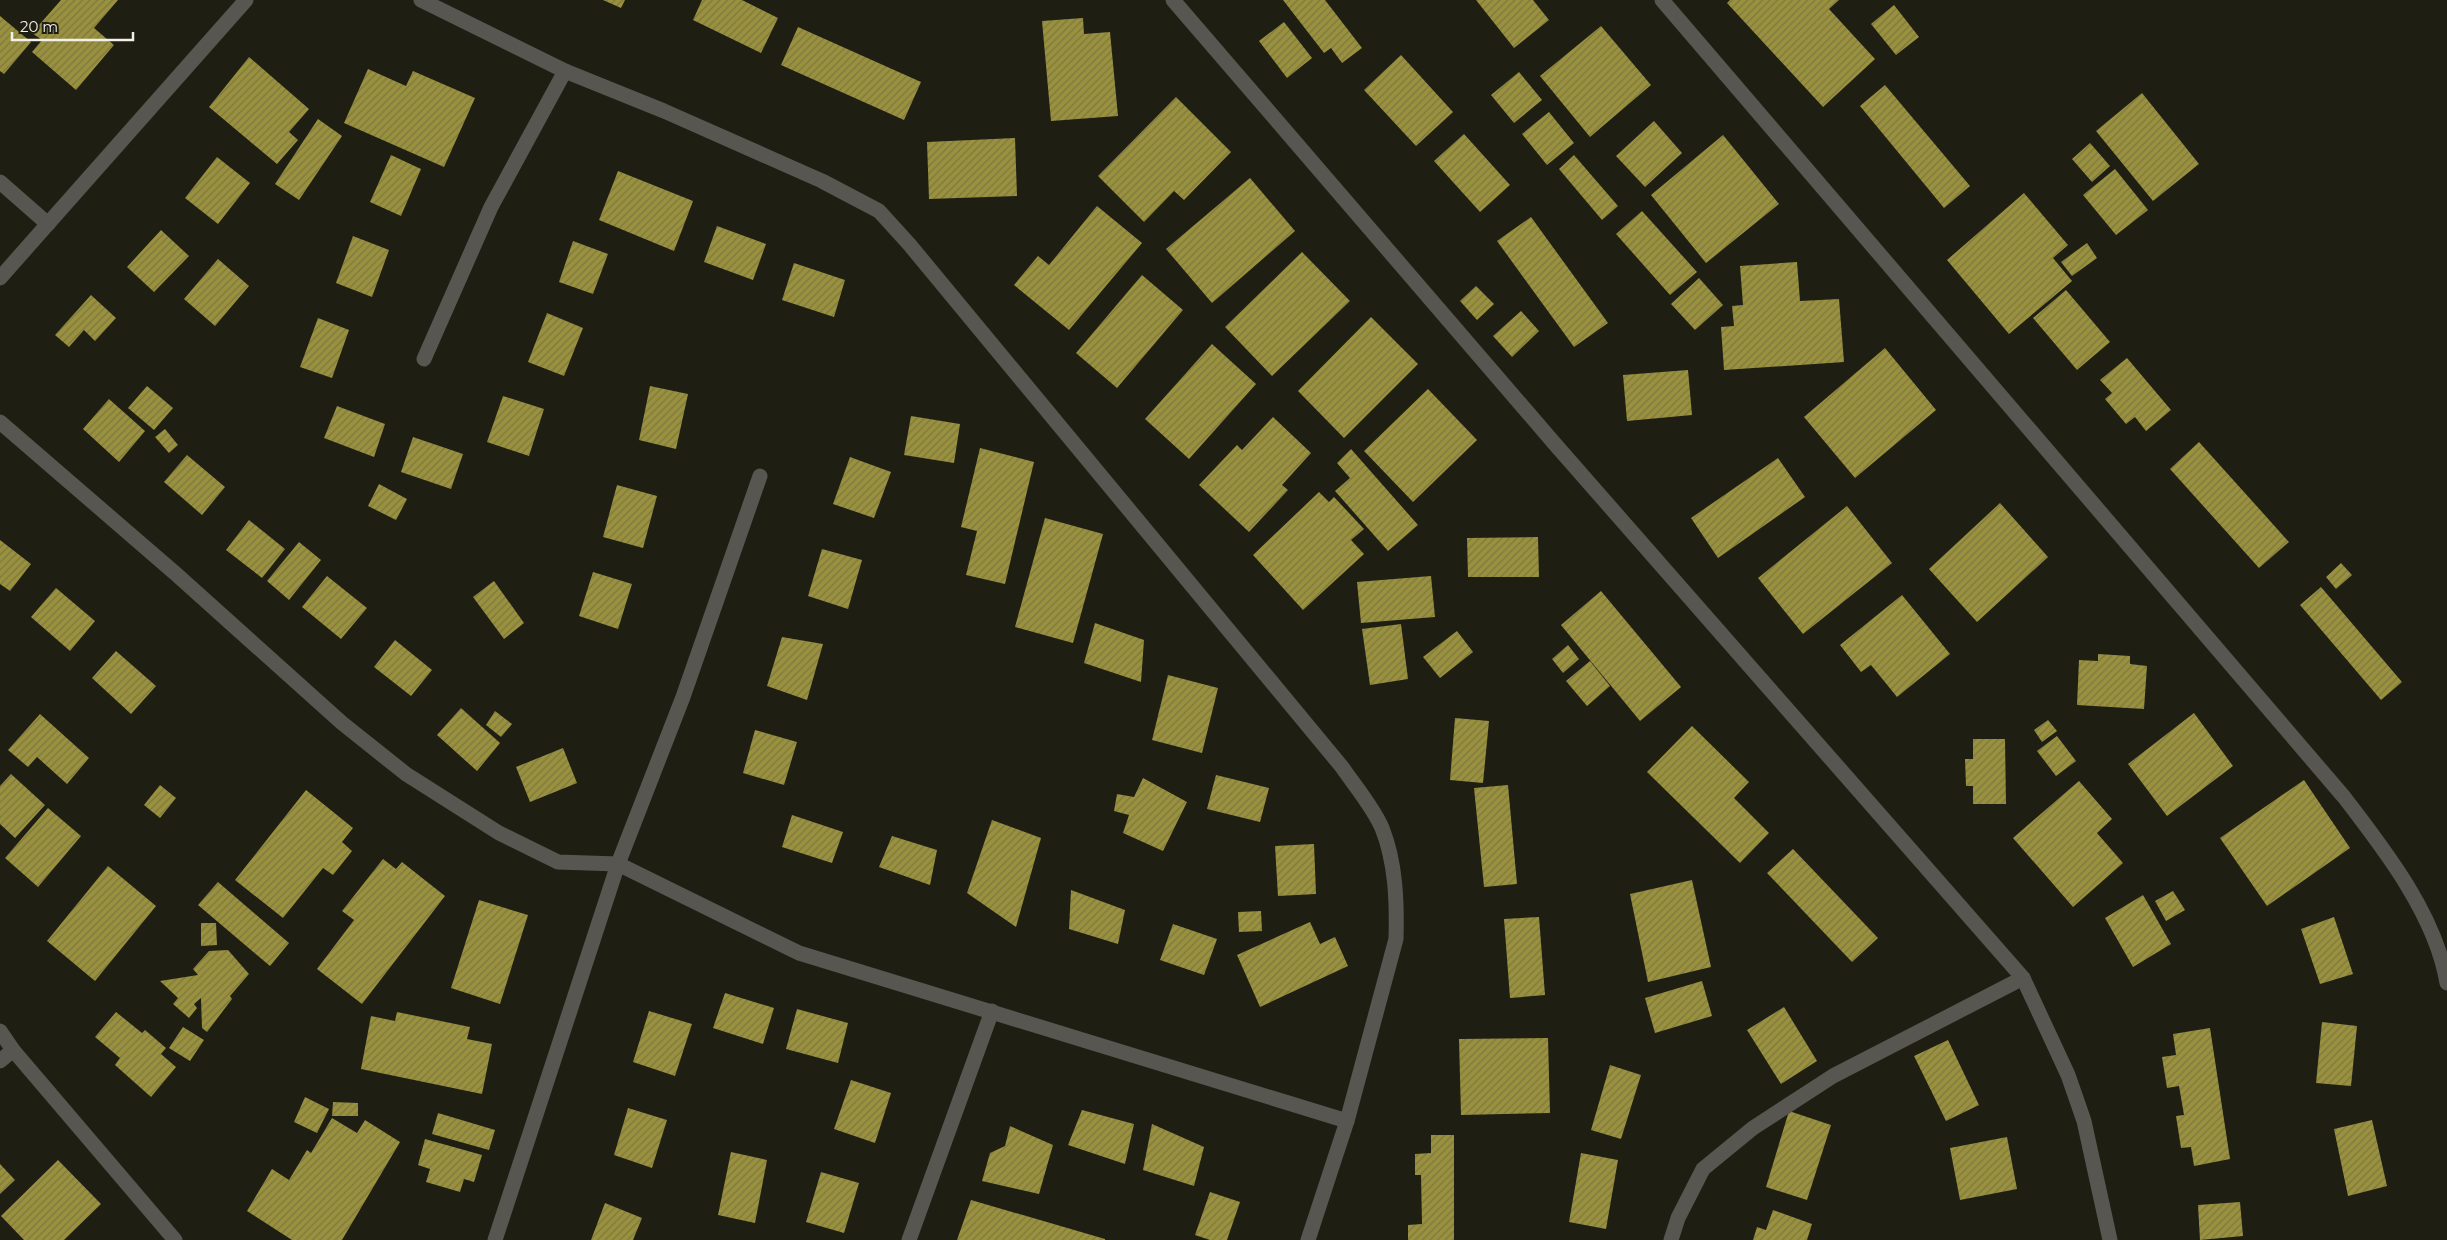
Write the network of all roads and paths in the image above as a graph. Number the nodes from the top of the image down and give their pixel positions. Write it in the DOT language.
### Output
graph roads {
  1 [pos="246,0"];
  2 [pos="421,0"];
  3 [pos="1173,0"];
  4 [pos="1662,0"];
  5 [pos="565,71"];
  6 [pos="0,182"];
  7 [pos="48,224"];
  8 [pos="0,278"];
  9 [pos="424,359"];
  10 [pos="0,422"];
  11 [pos="760,476"];
  12 [pos="618,864"];
  13 [pos="2022,978"];
  14 [pos="2447,983"];
  15 [pos="992,1011"];
  16 [pos="0,1031"];
  17 [pos="13,1050"];
  18 [pos="0,1061"];
  19 [pos="1348,1121"];
  20 [pos="175,1240"];
  21 [pos="495,1240"];
  22 [pos="910,1240"];
  23 [pos="1308,1240"];
  24 [pos="1670,1240"];
  25 [pos="2110,1240"];
  1 -- 7 [label="street"];
  2 -- 5 [label="street"];
  3 -- 13 [label="street"];
  4 -- 14 [label="street"];
  5 -- 9 [label="street"];
  5 -- 19 [label="street"];
  6 -- 7 [label="street"];
  7 -- 8 [label="street"];
  10 -- 12 [label="street"];
  11 -- 12 [label="street"];
  12 -- 15 [label="street"];
  12 -- 21 [label="street"];
  13 -- 24 [label="street"];
  13 -- 25 [label="street"];
  15 -- 19 [label="street"];
  15 -- 22 [label="street"];
  16 -- 17 [label="street"];
  17 -- 18 [label="street"];
  17 -- 20 [label="street"];
  19 -- 23 [label="street"];
}
